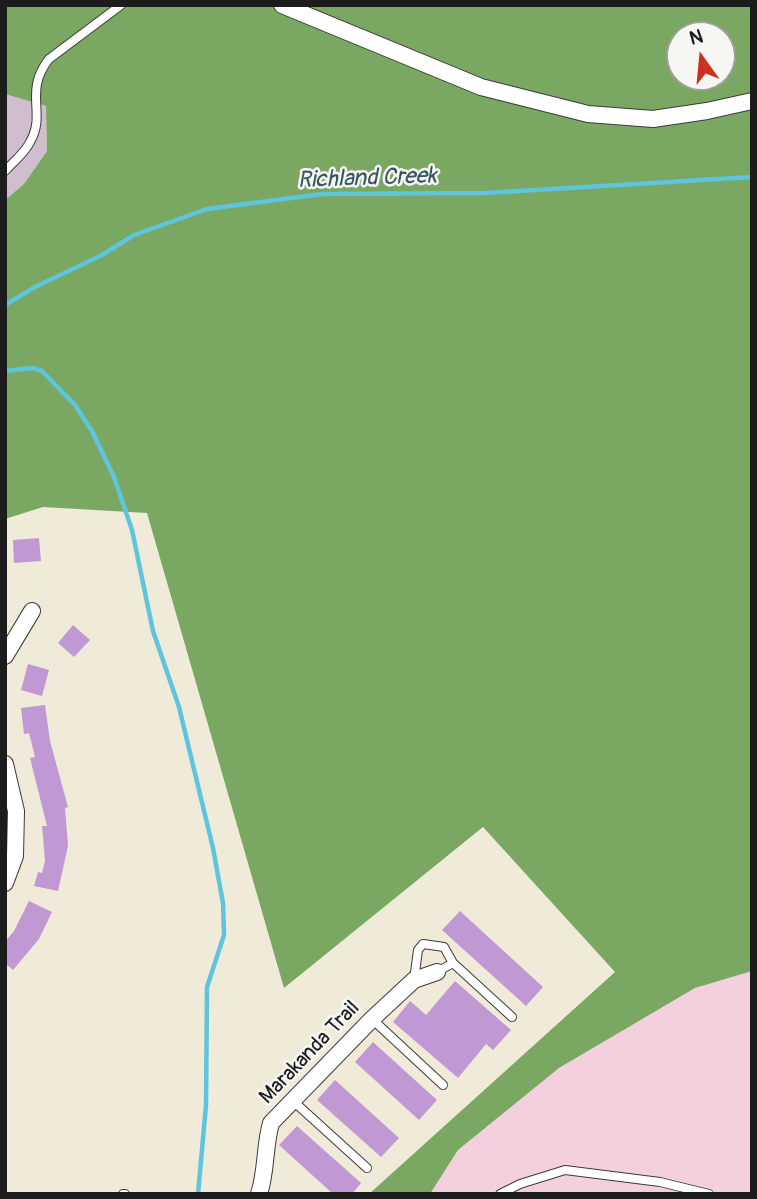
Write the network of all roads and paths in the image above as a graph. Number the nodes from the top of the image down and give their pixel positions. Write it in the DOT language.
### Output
graph roads {
  1 [pos="121,5"];
  2 [pos="282,5"];
  3 [pos="752,101"];
  4 [pos="5,171"];
  5 [pos="32,611"];
  6 [pos="5,656"];
  7 [pos="5,764"];
  8 [pos="5,883"];
  9 [pos="453,963"];
  10 [pos="437,972"];
  11 [pos="414,980"];
  12 [pos="512,1017"];
  13 [pos="372,1019"];
  14 [pos="443,1085"];
  15 [pos="292,1100"];
  16 [pos="367,1168"];
  17 [pos="259,1194"];
  18 [pos="500,1194"];
  19 [pos="709,1194"];
  1 -- 4 [label="lane"];
  2 -- 3 [label="street"];
  5 -- 6 [label="street"];
  7 -- 8 [label="street"];
  9 -- 10 [label="lane"];
  9 -- 11 [label="lane"];
  9 -- 12 [label="lane"];
  10 -- 11 [label="street, Marakanda Trail"];
  11 -- 13 [label="street, Marakanda Trail"];
  13 -- 14 [label="lane"];
  13 -- 15 [label="street, Marakanda Trail"];
  15 -- 16 [label="lane"];
  15 -- 17 [label="street, Marakanda Trail"];
  18 -- 19 [label="lane"];
}
